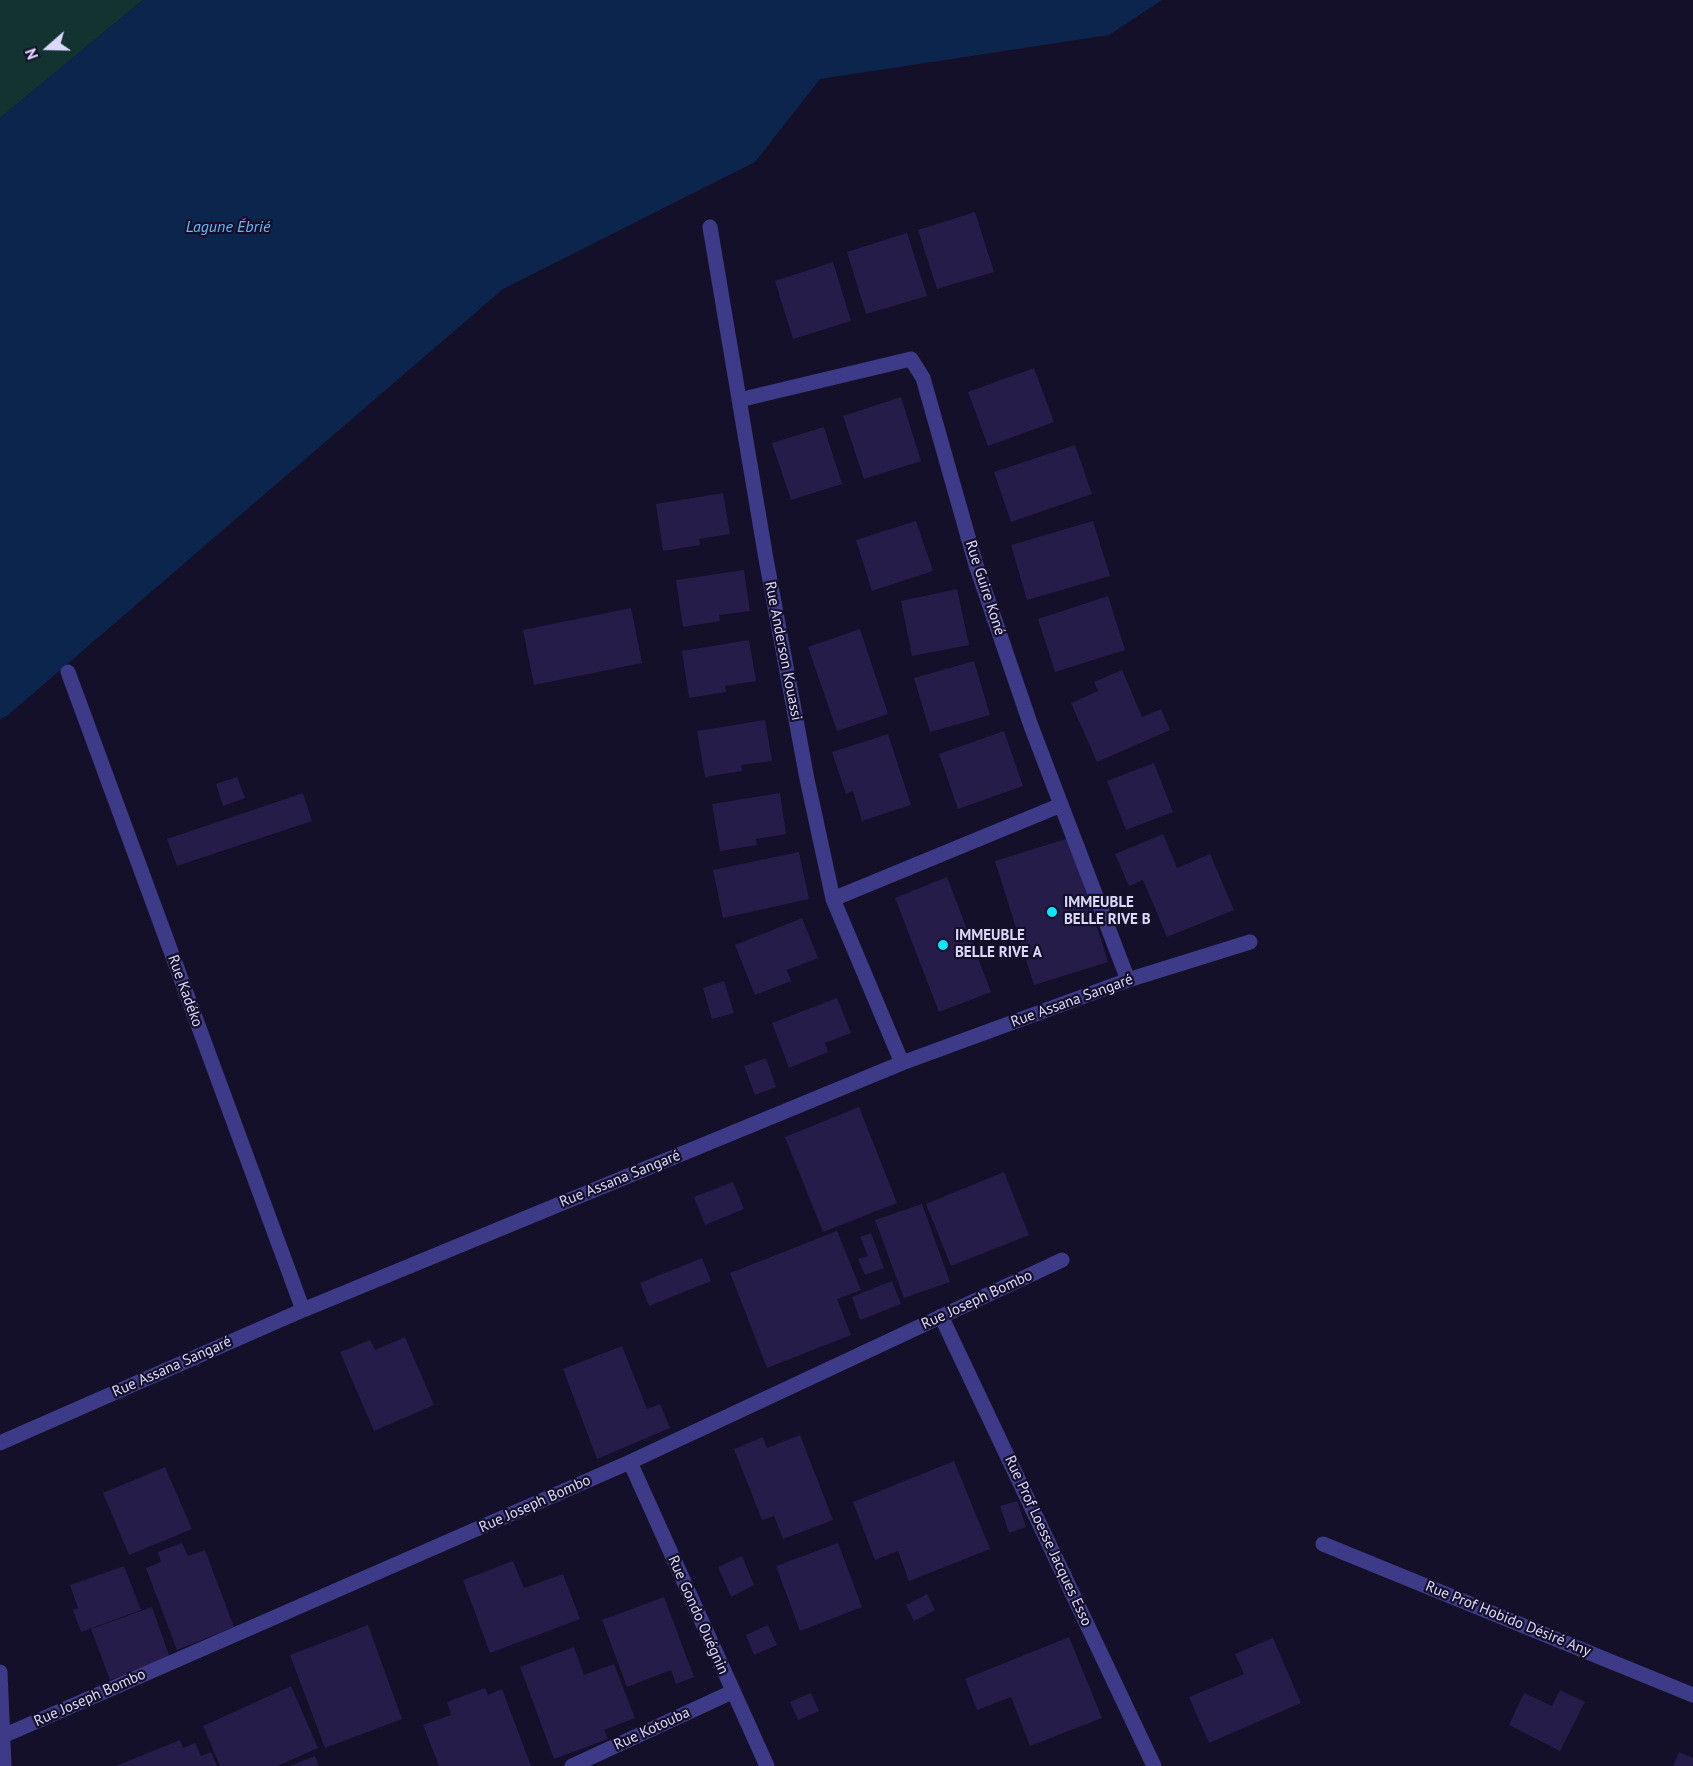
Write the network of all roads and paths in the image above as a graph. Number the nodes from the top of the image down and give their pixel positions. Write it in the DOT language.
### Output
graph roads {
  1 [pos="710,227"];
  2 [pos="739,400"];
  3 [pos="68,672"];
  4 [pos="1061,805"];
  5 [pos="833,898"];
  6 [pos="1250,942"];
  7 [pos="1128,980"];
  8 [pos="902,1063"];
  9 [pos="1062,1260"];
  10 [pos="303,1310"];
  11 [pos="941,1316"];
  12 [pos="0,1443"];
  13 [pos="630,1462"];
  14 [pos="1323,1544"];
  15 [pos="0,1672"];
  16 [pos="732,1692"];
  17 [pos="1693,1695"];
  18 [pos="3,1736"];
  19 [pos="4,1766"];
  20 [pos="572,1766"];
  21 [pos="767,1766"];
  22 [pos="1154,1766"];
  1 -- 2 [label="street, Rue Anderson Kouassi"];
  2 -- 4 [label="street, Rue Guire Koné"];
  2 -- 5 [label="street, Rue Anderson Kouassi"];
  3 -- 10 [label="street, Rue Kadéko"];
  4 -- 5 [label="street"];
  4 -- 7 [label="street, Rue Guire Koné"];
  5 -- 8 [label="street, Rue Anderson Kouassi"];
  6 -- 7 [label="street, Rue Assana Sangaré"];
  7 -- 8 [label="street, Rue Assana Sangaré"];
  8 -- 10 [label="street, Rue Assana Sangaré"];
  9 -- 11 [label="street, Rue Joseph Bombo"];
  10 -- 12 [label="street, Rue Assana Sangaré"];
  11 -- 13 [label="street, Rue Joseph Bombo"];
  11 -- 22 [label="street, Rue Prof Loesse Jacques Esso"];
  13 -- 16 [label="street, Rue Gondo Ouégnin"];
  13 -- 18 [label="street, Rue Joseph Bombo"];
  14 -- 17 [label="street, Rue Prof Hobido Désiré Any"];
  15 -- 18 [label="street"];
  16 -- 20 [label="street, Rue Kotouba"];
  16 -- 21 [label="street, Rue Gondo Ouégnin"];
  18 -- 19 [label="street"];
}
